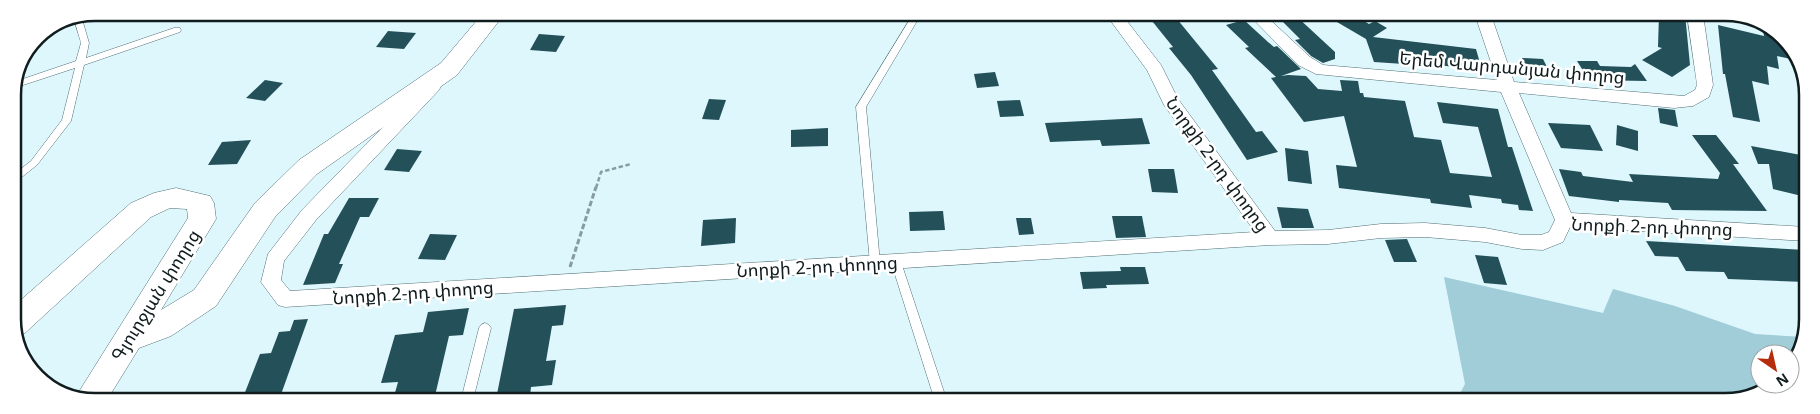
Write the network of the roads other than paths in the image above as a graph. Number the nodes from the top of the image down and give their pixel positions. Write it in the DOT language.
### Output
graph roads {
  1 [pos="489,21"];
  2 [pos="913,21"];
  3 [pos="1119,21"];
  4 [pos="1262,21"];
  5 [pos="1485,21"];
  6 [pos="1696,21"];
  7 [pos="79,24"];
  8 [pos="177,30"];
  9 [pos="80,63"];
  10 [pos="449,69"];
  11 [pos="23,82"];
  12 [pos="1507,86"];
  13 [pos="21,174"];
  14 [pos="1564,220"];
  15 [pos="1799,234"];
  16 [pos="1270,238"];
  17 [pos="896,262"];
  18 [pos="875,263"];
  19 [pos="21,318"];
  20 [pos="485,328"];
  21 [pos="127,338"];
  22 [pos="94,393"];
  23 [pos="469,393"];
  24 [pos="938,393"];
  1 -- 10 [label="main road"];
  2 -- 18 [label="lane"];
  3 -- 16 [label="street, Նորքի 2-րդ փողոց"];
  4 -- 12 [label="street, Երեմ Վարդանյան փողոց"];
  5 -- 12 [label="street"];
  6 -- 12 [label="street, Երեմ Վարդանյան փողոց"];
  7 -- 9 [label="lane"];
  8 -- 9 [label="lane"];
  9 -- 11 [label="lane"];
  9 -- 13 [label="lane"];
  10 -- 18 [label="street, Նորքի 2-րդ փողոց"];
  10 -- 21 [label="main road"];
  12 -- 14 [label="street"];
  14 -- 15 [label="street, Նորքի 2-րդ փողոց"];
  14 -- 16 [label="street, Նորքի 2-րդ փողոց"];
  16 -- 17 [label="street, Նորքի 2-րդ փողոց"];
  17 -- 18 [label="street, Նորքի 2-րդ փողոց"];
  17 -- 24 [label="lane"];
  19 -- 21 [label="main road, Գյուրջյան փողոց"];
  20 -- 23 [label="lane"];
  21 -- 22 [label="main road, Գյուրջյան փողոց"];
}
